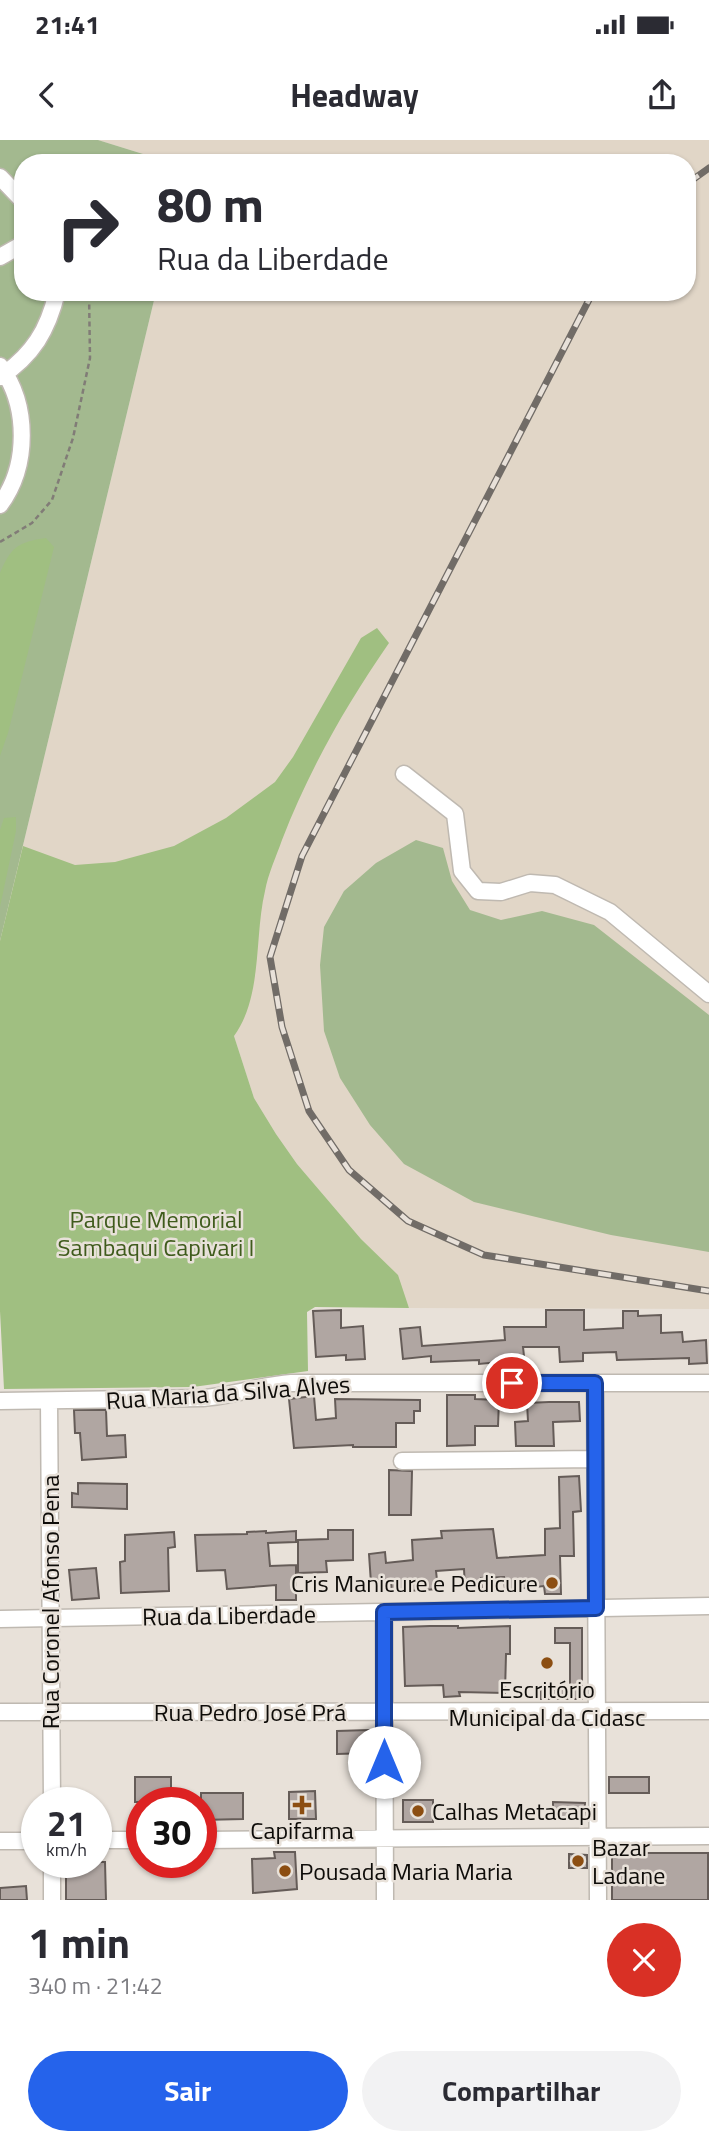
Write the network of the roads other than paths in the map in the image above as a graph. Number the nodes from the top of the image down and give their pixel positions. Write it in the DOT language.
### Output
graph roads {
  1 [pos="0,177"];
  2 [pos="14,192"];
  3 [pos="55,301"];
  4 [pos="2,372"];
  5 [pos="0,505"];
  6 [pos="404,774"];
  7 [pos="709,994"];
  8 [pos="595,1383"];
  9 [pos="709,1383"];
  10 [pos="0,1401"];
  11 [pos="49,1401"];
  12 [pos="595,1459"];
  13 [pos="402,1461"];
  14 [pos="709,1606"];
  15 [pos="596,1608"];
  16 [pos="384,1612"];
  17 [pos="51,1618"];
  18 [pos="0,1619"];
  19 [pos="384,1711"];
  20 [pos="597,1711"];
  21 [pos="709,1711"];
  22 [pos="0,1712"];
  23 [pos="51,1712"];
  24 [pos="52,1787"];
  25 [pos="709,1836"];
  26 [pos="598,1837"];
  27 [pos="384,1839"];
  28 [pos="217,1840"];
  29 [pos="0,1841"];
  30 [pos="21,1841"];
  31 [pos="52,1878"];
  32 [pos="52,1900"];
  33 [pos="385,1900"];
  34 [pos="598,1900"];
  1 -- 2 [label="street"];
  3 -- 4 [label="street"];
  4 -- 5 [label="street"];
  6 -- 7 [label="street"];
  8 -- 9 [label="street, Rua Maria da Silva Alves"];
  8 -- 11 [label="street, Rua Maria da Silva Alves"];
  8 -- 12 [label="street"];
  10 -- 11 [label="street, Rua Maria da Silva Alves"];
  11 -- 17 [label="street, Rua Coronel Afonso Pena"];
  12 -- 13 [label="street"];
  12 -- 15 [label="street"];
  14 -- 15 [label="street, Rua da Liberdade"];
  15 -- 16 [label="street, Rua da Liberdade"];
  15 -- 20 [label="street"];
  16 -- 17 [label="street, Rua da Liberdade"];
  16 -- 19 [label="street"];
  17 -- 18 [label="street, Rua da Liberdade"];
  17 -- 23 [label="street, Rua Coronel Afonso Pena"];
  19 -- 20 [label="street, Rua Pedro José Prá"];
  19 -- 23 [label="street, Rua Pedro José Prá"];
  19 -- 27 [label="street"];
  20 -- 21 [label="street, Rua Pedro José Prá"];
  20 -- 26 [label="street"];
  22 -- 23 [label="street, Rua Pedro José Prá"];
  23 -- 24 [label="street, Rua Coronel Afonso Pena"];
  25 -- 26 [label="street"];
  26 -- 27 [label="street"];
  26 -- 34 [label="street"];
  27 -- 28 [label="street"];
  27 -- 33 [label="street"];
  29 -- 30 [label="street"];
  31 -- 32 [label="street"];
}
